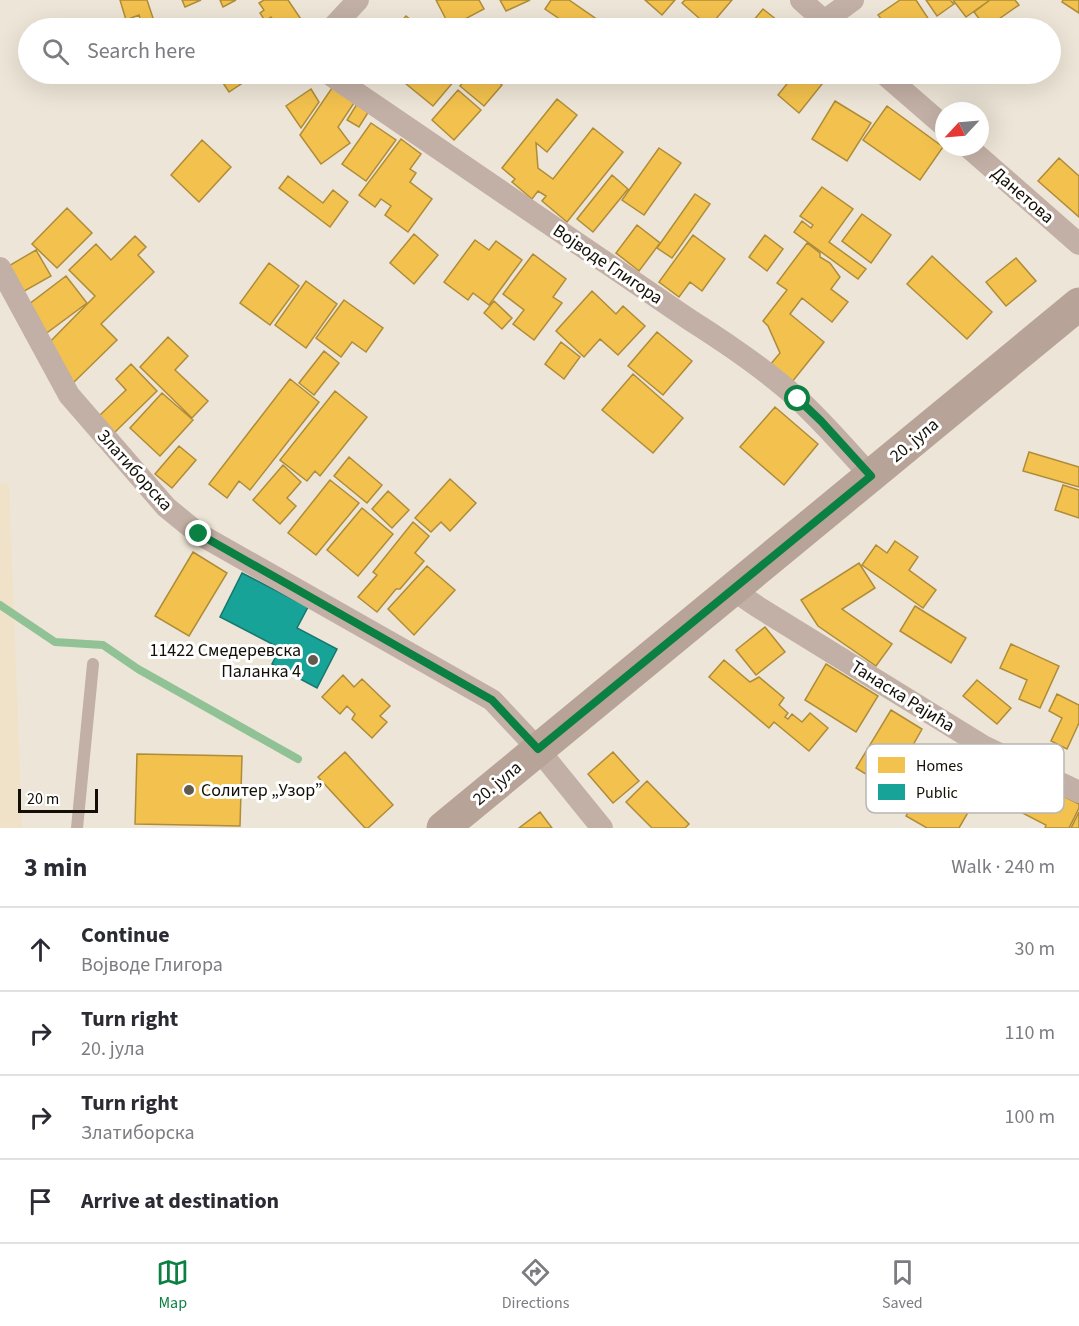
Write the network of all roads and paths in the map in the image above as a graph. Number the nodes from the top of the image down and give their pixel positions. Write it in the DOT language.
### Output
graph roads {
  1 [pos="358,0"];
  2 [pos="801,0"];
  3 [pos="853,0"];
  4 [pos="341,18"];
  5 [pos="820,18"];
  6 [pos="835,18"];
  7 [pos="343,84"];
  8 [pos="896,84"];
  9 [pos="935,118"];
  10 [pos="978,156"];
  11 [pos="1079,244"];
  12 [pos="0,268"];
  13 [pos="1079,304"];
  14 [pos="871,476"];
  15 [pos="733,590"];
  16 [pos="93,664"];
  17 [pos="980,744"];
  18 [pos="538,749"];
  19 [pos="1064,785"];
  20 [pos="1079,792"];
  21 [pos="77,828"];
  22 [pos="443,828"];
  23 [pos="602,828"];
  1 -- 4 [label="street"];
  2 -- 5 [label="street"];
  3 -- 6 [label="street"];
  7 -- 14 [label="street, Војводе Глигора"];
  8 -- 9 [label="street"];
  10 -- 11 [label="street, Данетова"];
  12 -- 18 [label="street, Златиборска"];
  13 -- 14 [label="main road, 20. јула"];
  14 -- 15 [label="main road, 20. јула"];
  15 -- 17 [label="street, Танаска Рајића"];
  15 -- 18 [label="main road, 20. јула"];
  16 -- 21 [label="lane"];
  18 -- 22 [label="main road, 20. јула"];
  18 -- 23 [label="street, Златиборска"];
  19 -- 20 [label="street, Танаска Рајића"];
}
